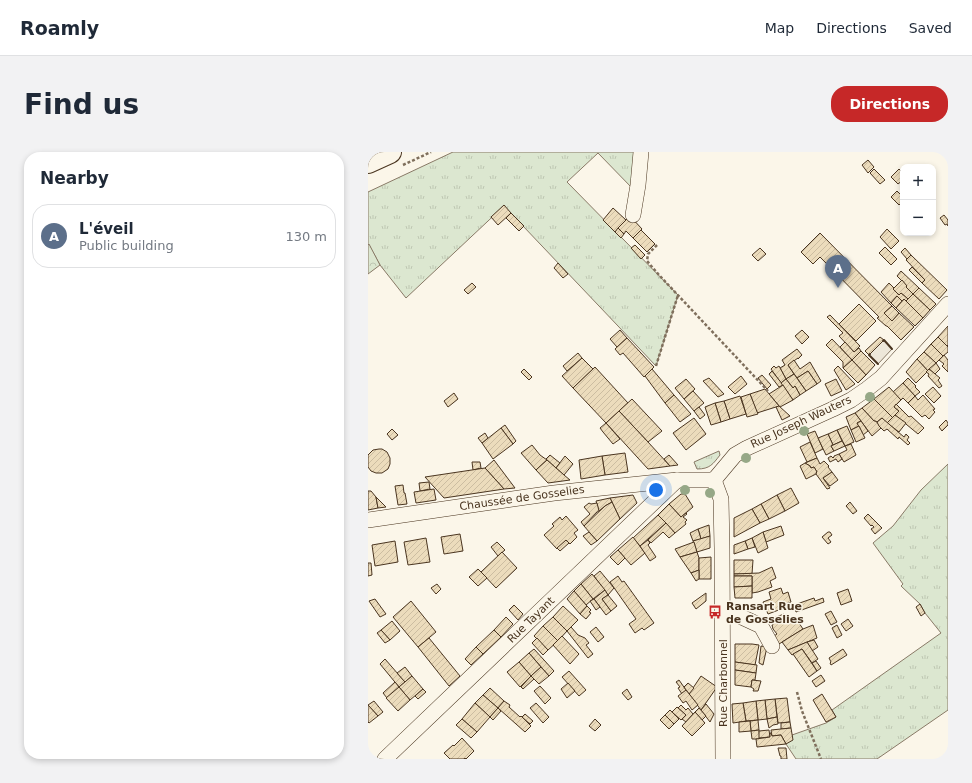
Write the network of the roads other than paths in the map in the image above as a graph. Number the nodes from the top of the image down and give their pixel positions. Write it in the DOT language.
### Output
graph roads {
  1 [pos="390,152"];
  2 [pos="641,152"];
  3 [pos="368,162"];
  4 [pos="633,215"];
  5 [pos="948,304"];
  6 [pos="677,480"];
  7 [pos="714,480"];
  8 [pos="368,520"];
  9 [pos="722,608"];
  10 [pos="772,646"];
  11 [pos="385,759"];
  12 [pos="723,759"];
  1 -- 3 [label="highway"];
  2 -- 4 [label="street"];
  5 -- 7 [label="street, Rue Joseph Wauters"];
  6 -- 7 [label="street"];
  6 -- 8 [label="street, Chaussée de Gosselies"];
  6 -- 11 [label="street, Rue Tayant"];
  7 -- 9 [label="street, Rue Charbonnel"];
  9 -- 10 [label="street"];
  9 -- 12 [label="street, Rue Charbonnel"];
}
